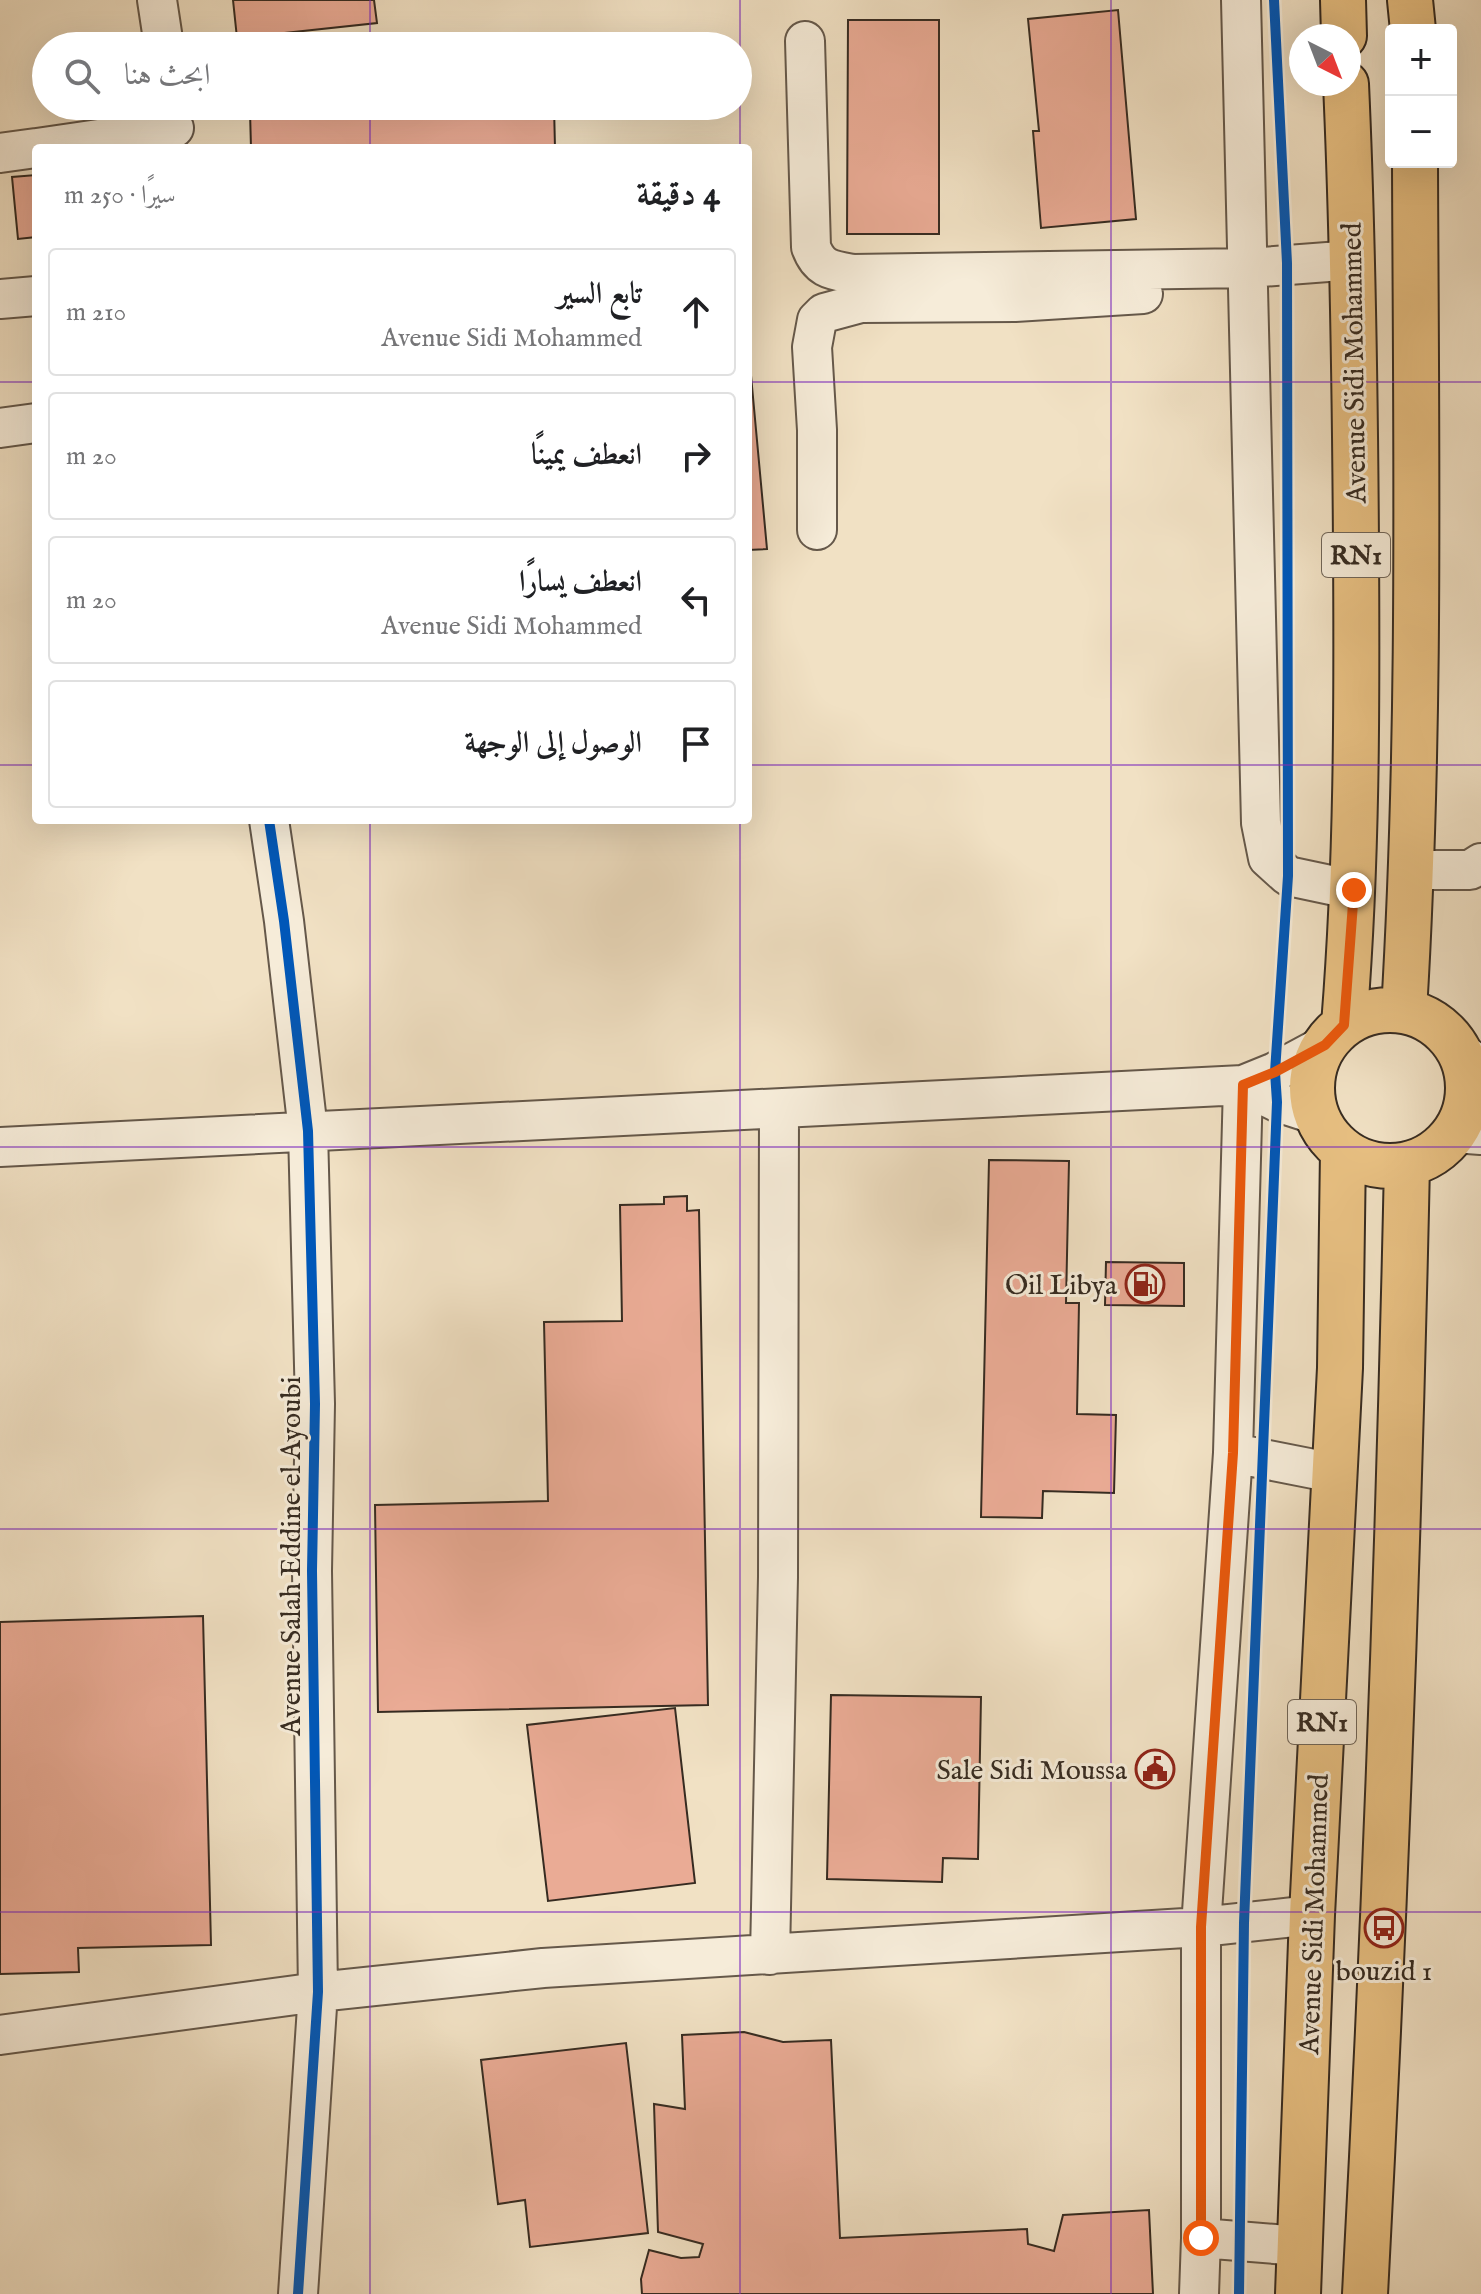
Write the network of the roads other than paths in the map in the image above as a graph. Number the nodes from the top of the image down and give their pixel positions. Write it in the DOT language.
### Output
graph roads {
  1 [pos="157,0"];
  2 [pos="1241,0"];
  3 [pos="1343,0"];
  4 [pos="1410,0"];
  5 [pos="1344,24"];
  6 [pos="1412,24"];
  7 [pos="162,32"];
  8 [pos="805,41"];
  9 [pos="1347,96"];
  10 [pos="174,127"];
  11 [pos="62,144"];
  12 [pos="32,149"];
  13 [pos="0,153"];
  14 [pos="1415,168"];
  15 [pos="1354,260"];
  16 [pos="1239,268"];
  17 [pos="32,296"];
  18 [pos="0,299"];
  19 [pos="32,424"];
  20 [pos="0,428"];
  21 [pos="817,530"];
  22 [pos="270,824"];
  23 [pos="1481,863"];
  24 [pos="1409,870"];
  25 [pos="1354,890"];
  26 [pos="1404,1011"];
  27 [pos="1334,1035"];
  28 [pos="1470,1059"];
  29 [pos="1243,1085"];
  30 [pos="779,1110"];
  31 [pos="1317,1115"];
  32 [pos="308,1131"];
  33 [pos="1468,1134"];
  34 [pos="0,1147"];
  35 [pos="1343,1151"];
  36 [pos="1407,1164"];
  37 [pos="1233,1453"];
  38 [pos="1334,1473"];
  39 [pos="1312,1915"];
  40 [pos="1201,1927"];
  41 [pos="770,1955"];
  42 [pos="318,1992"];
  43 [pos="0,2035"];
  44 [pos="1201,2238"];
  45 [pos="1300,2246"];
  46 [pos="298,2294"];
  47 [pos="1199,2294"];
  48 [pos="1298,2294"];
  49 [pos="1365,2294"];
  1 -- 7 [label="street"];
  2 -- 16 [label="street"];
  3 -- 5 [label="main road"];
  4 -- 6 [label="main road"];
  8 -- 16 [label="street"];
  9 -- 15 [label="main road, Avenue Sidi Mohammed / RN1"];
  10 -- 11 [label="street"];
  12 -- 13 [label="street"];
  14 -- 24 [label="main road, RN1"];
  15 -- 16 [label="street"];
  15 -- 25 [label="main road, Avenue Sidi Mohammed / RN1"];
  16 -- 21 [label="street"];
  16 -- 25 [label="street"];
  17 -- 18 [label="street"];
  19 -- 20 [label="street"];
  22 -- 32 [label="street, Avenue Salah Eddine el Ayoubi"];
  23 -- 24 [label="street"];
  24 -- 26 [label="main road, RN1"];
  25 -- 27 [label="main road, Avenue Sidi Mohammed / RN1"];
  26 -- 27 [label="main road"];
  26 -- 28 [label="main road"];
  27 -- 29 [label="street"];
  27 -- 31 [label="main road, RN1"];
  28 -- 33 [label="main road"];
  29 -- 30 [label="street"];
  29 -- 31 [label="street"];
  29 -- 37 [label="street"];
  30 -- 32 [label="street"];
  30 -- 41 [label="street"];
  31 -- 35 [label="main road, RN1"];
  32 -- 34 [label="street"];
  32 -- 42 [label="street, Avenue Salah Eddine el Ayoubi"];
  33 -- 36 [label="main road"];
  35 -- 36 [label="main road"];
  35 -- 38 [label="main road, Avenue Sidi Mohammed / RN1"];
  36 -- 49 [label="main road, RN1"];
  37 -- 38 [label="street"];
  37 -- 40 [label="street"];
  38 -- 39 [label="main road, Avenue Sidi Mohammed / RN1"];
  39 -- 40 [label="street"];
  39 -- 45 [label="main road, Avenue Sidi Mohammed / RN1"];
  40 -- 41 [label="street"];
  40 -- 44 [label="street"];
  41 -- 42 [label="street"];
  42 -- 43 [label="street"];
  42 -- 46 [label="street, Avenue Salah Eddine el Ayoubi"];
  44 -- 45 [label="street"];
  44 -- 47 [label="street"];
  45 -- 48 [label="main road, Avenue Sidi Mohammed / RN1"];
}
